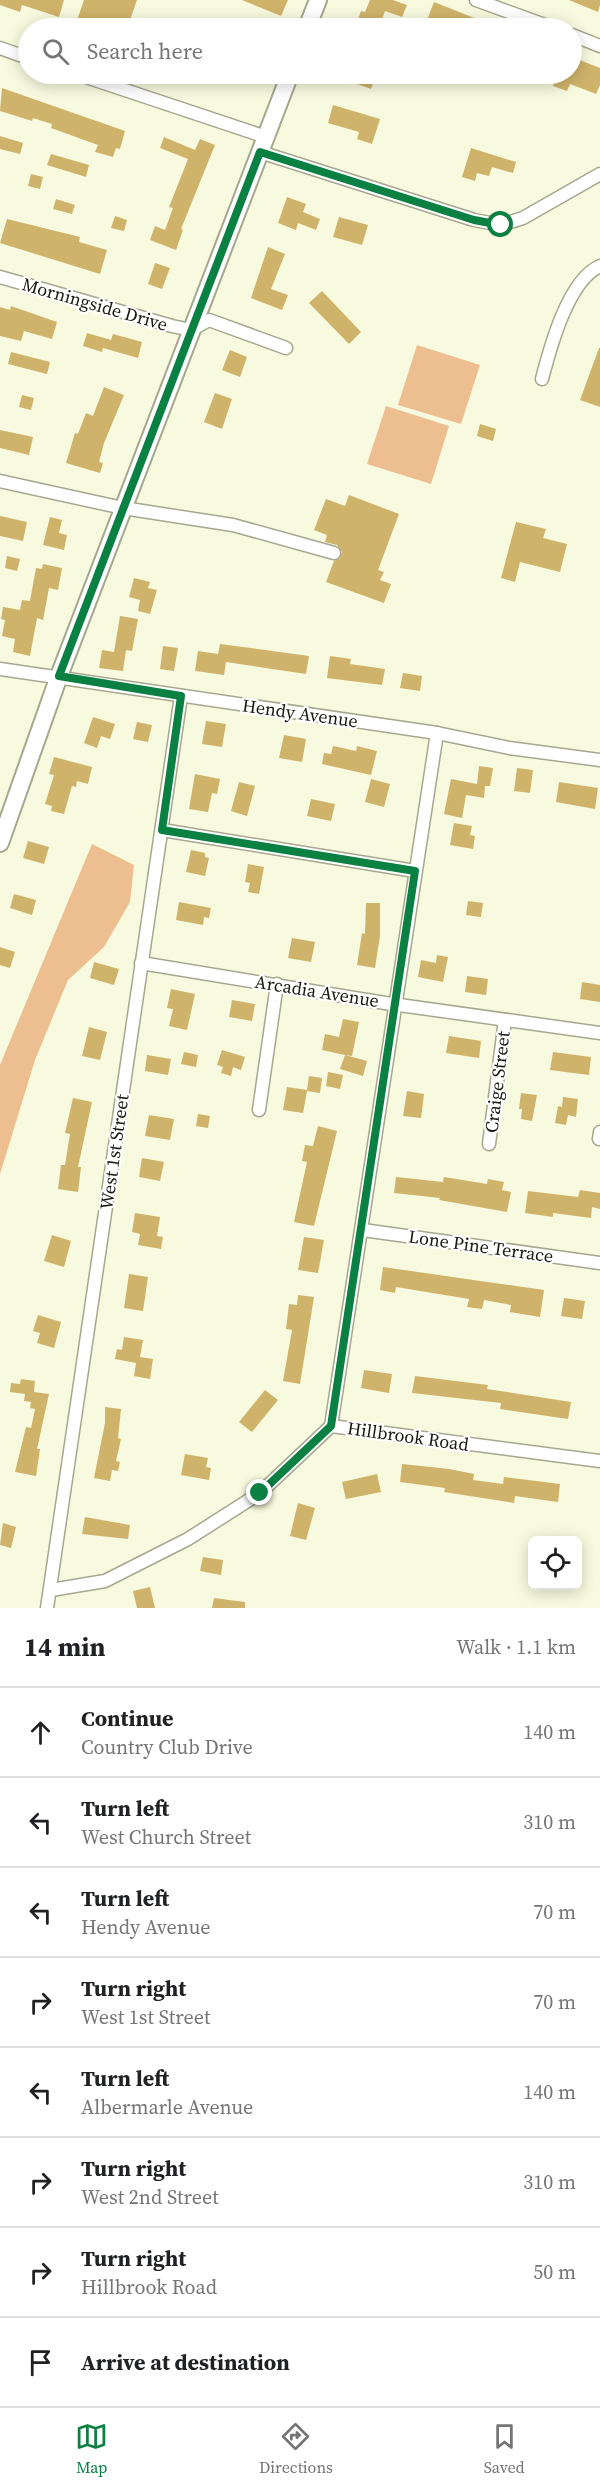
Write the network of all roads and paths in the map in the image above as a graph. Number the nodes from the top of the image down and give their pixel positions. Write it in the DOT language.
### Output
graph roads {
  1 [pos="318,0"];
  2 [pos="476,0"];
  3 [pos="311,18"];
  4 [pos="526,18"];
  5 [pos="582,39"];
  6 [pos="600,46"];
  7 [pos="0,48"];
  8 [pos="18,54"];
  9 [pos="103,84"];
  10 [pos="286,84"];
  11 [pos="263,144"];
  12 [pos="600,174"];
  13 [pos="600,266"];
  14 [pos="0,277"];
  15 [pos="191,330"];
  16 [pos="286,348"];
  17 [pos="542,380"];
  18 [pos="0,481"];
  19 [pos="123,508"];
  20 [pos="334,553"];
  21 [pos="0,669"];
  22 [pos="59,676"];
  23 [pos="181,696"];
  24 [pos="437,733"];
  25 [pos="600,760"];
  26 [pos="162,830"];
  27 [pos="0,843"];
  28 [pos="415,871"];
  29 [pos="141,963"];
  30 [pos="277,984"];
  31 [pos="395,1004"];
  32 [pos="505,1020"];
  33 [pos="600,1033"];
  34 [pos="259,1110"];
  35 [pos="489,1144"];
  36 [pos="363,1230"];
  37 [pos="600,1263"];
  38 [pos="331,1426"];
  39 [pos="600,1461"];
  40 [pos="51,1590"];
  41 [pos="47,1608"];
  1 -- 3 [label="main road"];
  2 -- 4 [label="street"];
  5 -- 6 [label="street"];
  7 -- 8 [label="street"];
  9 -- 11 [label="street"];
  10 -- 11 [label="main road"];
  11 -- 12 [label="street"];
  11 -- 15 [label="main road"];
  13 -- 17 [label="street"];
  14 -- 15 [label="street, Morningside Drive"];
  15 -- 16 [label="street"];
  15 -- 19 [label="main road"];
  18 -- 19 [label="street"];
  19 -- 20 [label="street"];
  19 -- 22 [label="main road"];
  21 -- 22 [label="street, Hendy Avenue"];
  22 -- 23 [label="street, Hendy Avenue"];
  22 -- 27 [label="main road"];
  23 -- 24 [label="street, Hendy Avenue"];
  23 -- 26 [label="street, West 1st Street"];
  24 -- 25 [label="street, Hendy Avenue"];
  24 -- 28 [label="street"];
  26 -- 28 [label="street"];
  26 -- 29 [label="street, West 1st Street"];
  28 -- 31 [label="street"];
  29 -- 30 [label="street, Arcadia Avenue"];
  29 -- 40 [label="street, West 1st Street"];
  30 -- 31 [label="street, Arcadia Avenue"];
  30 -- 34 [label="street"];
  31 -- 32 [label="street, Arcadia Avenue"];
  31 -- 36 [label="street"];
  32 -- 33 [label="street, Arcadia Avenue"];
  32 -- 35 [label="street, Craige Street"];
  36 -- 37 [label="street, Lone Pine Terrace"];
  36 -- 38 [label="street"];
  38 -- 39 [label="street, Hillbrook Road"];
  38 -- 40 [label="street, Hillbrook Road"];
  40 -- 41 [label="street, West 1st Street"];
}
